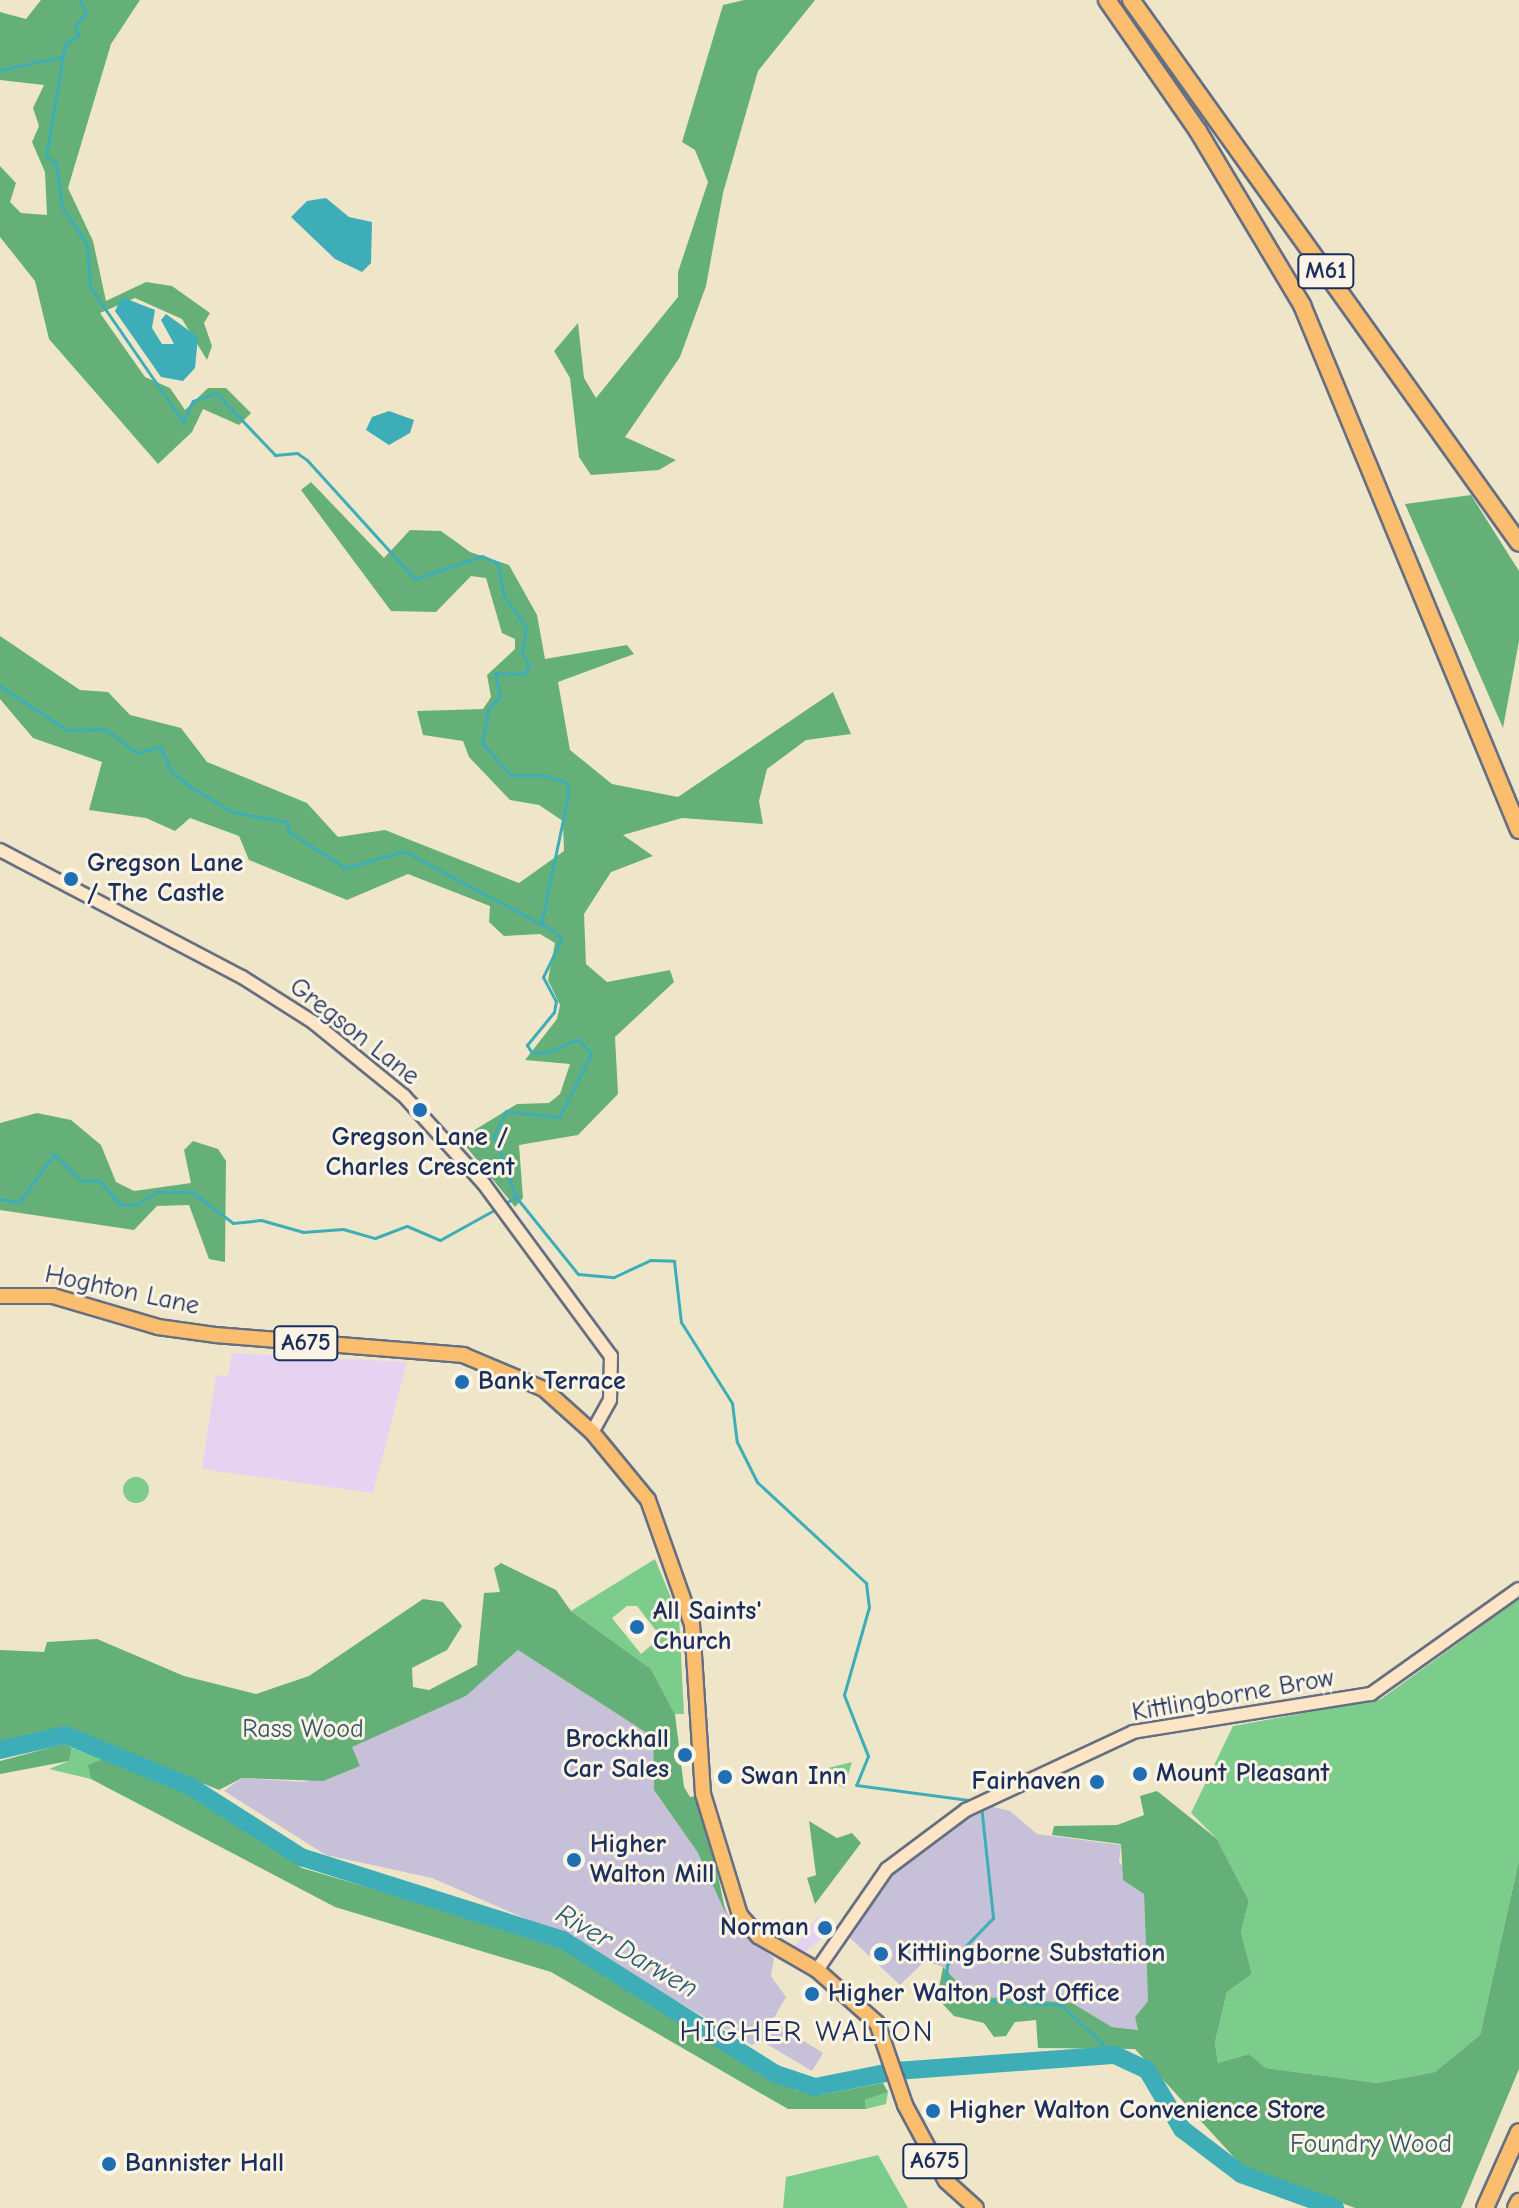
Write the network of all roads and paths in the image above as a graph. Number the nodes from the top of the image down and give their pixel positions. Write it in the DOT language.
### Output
graph roads {
  1 [pos="1107,0"];
  2 [pos="1131,0"];
  3 [pos="1519,543"];
  4 [pos="1519,830"];
  5 [pos="0,850"];
  6 [pos="0,1296"];
  7 [pos="592,1432"];
  8 [pos="1519,1589"];
  9 [pos="817,1970"];
  10 [pos="1519,2132"];
  11 [pos="976,2208"];
  12 [pos="1485,2208"];
  1 -- 4 [label="highway, M61"];
  2 -- 3 [label="highway, M61"];
  5 -- 7 [label="street, Gregson Lane"];
  6 -- 7 [label="main road, Hoghton Lane / A675"];
  7 -- 9 [label="main road, A675"];
  8 -- 9 [label="street, Kittlingborne Brow"];
  9 -- 11 [label="main road, A675"];
  10 -- 12 [label="highway"];
}
